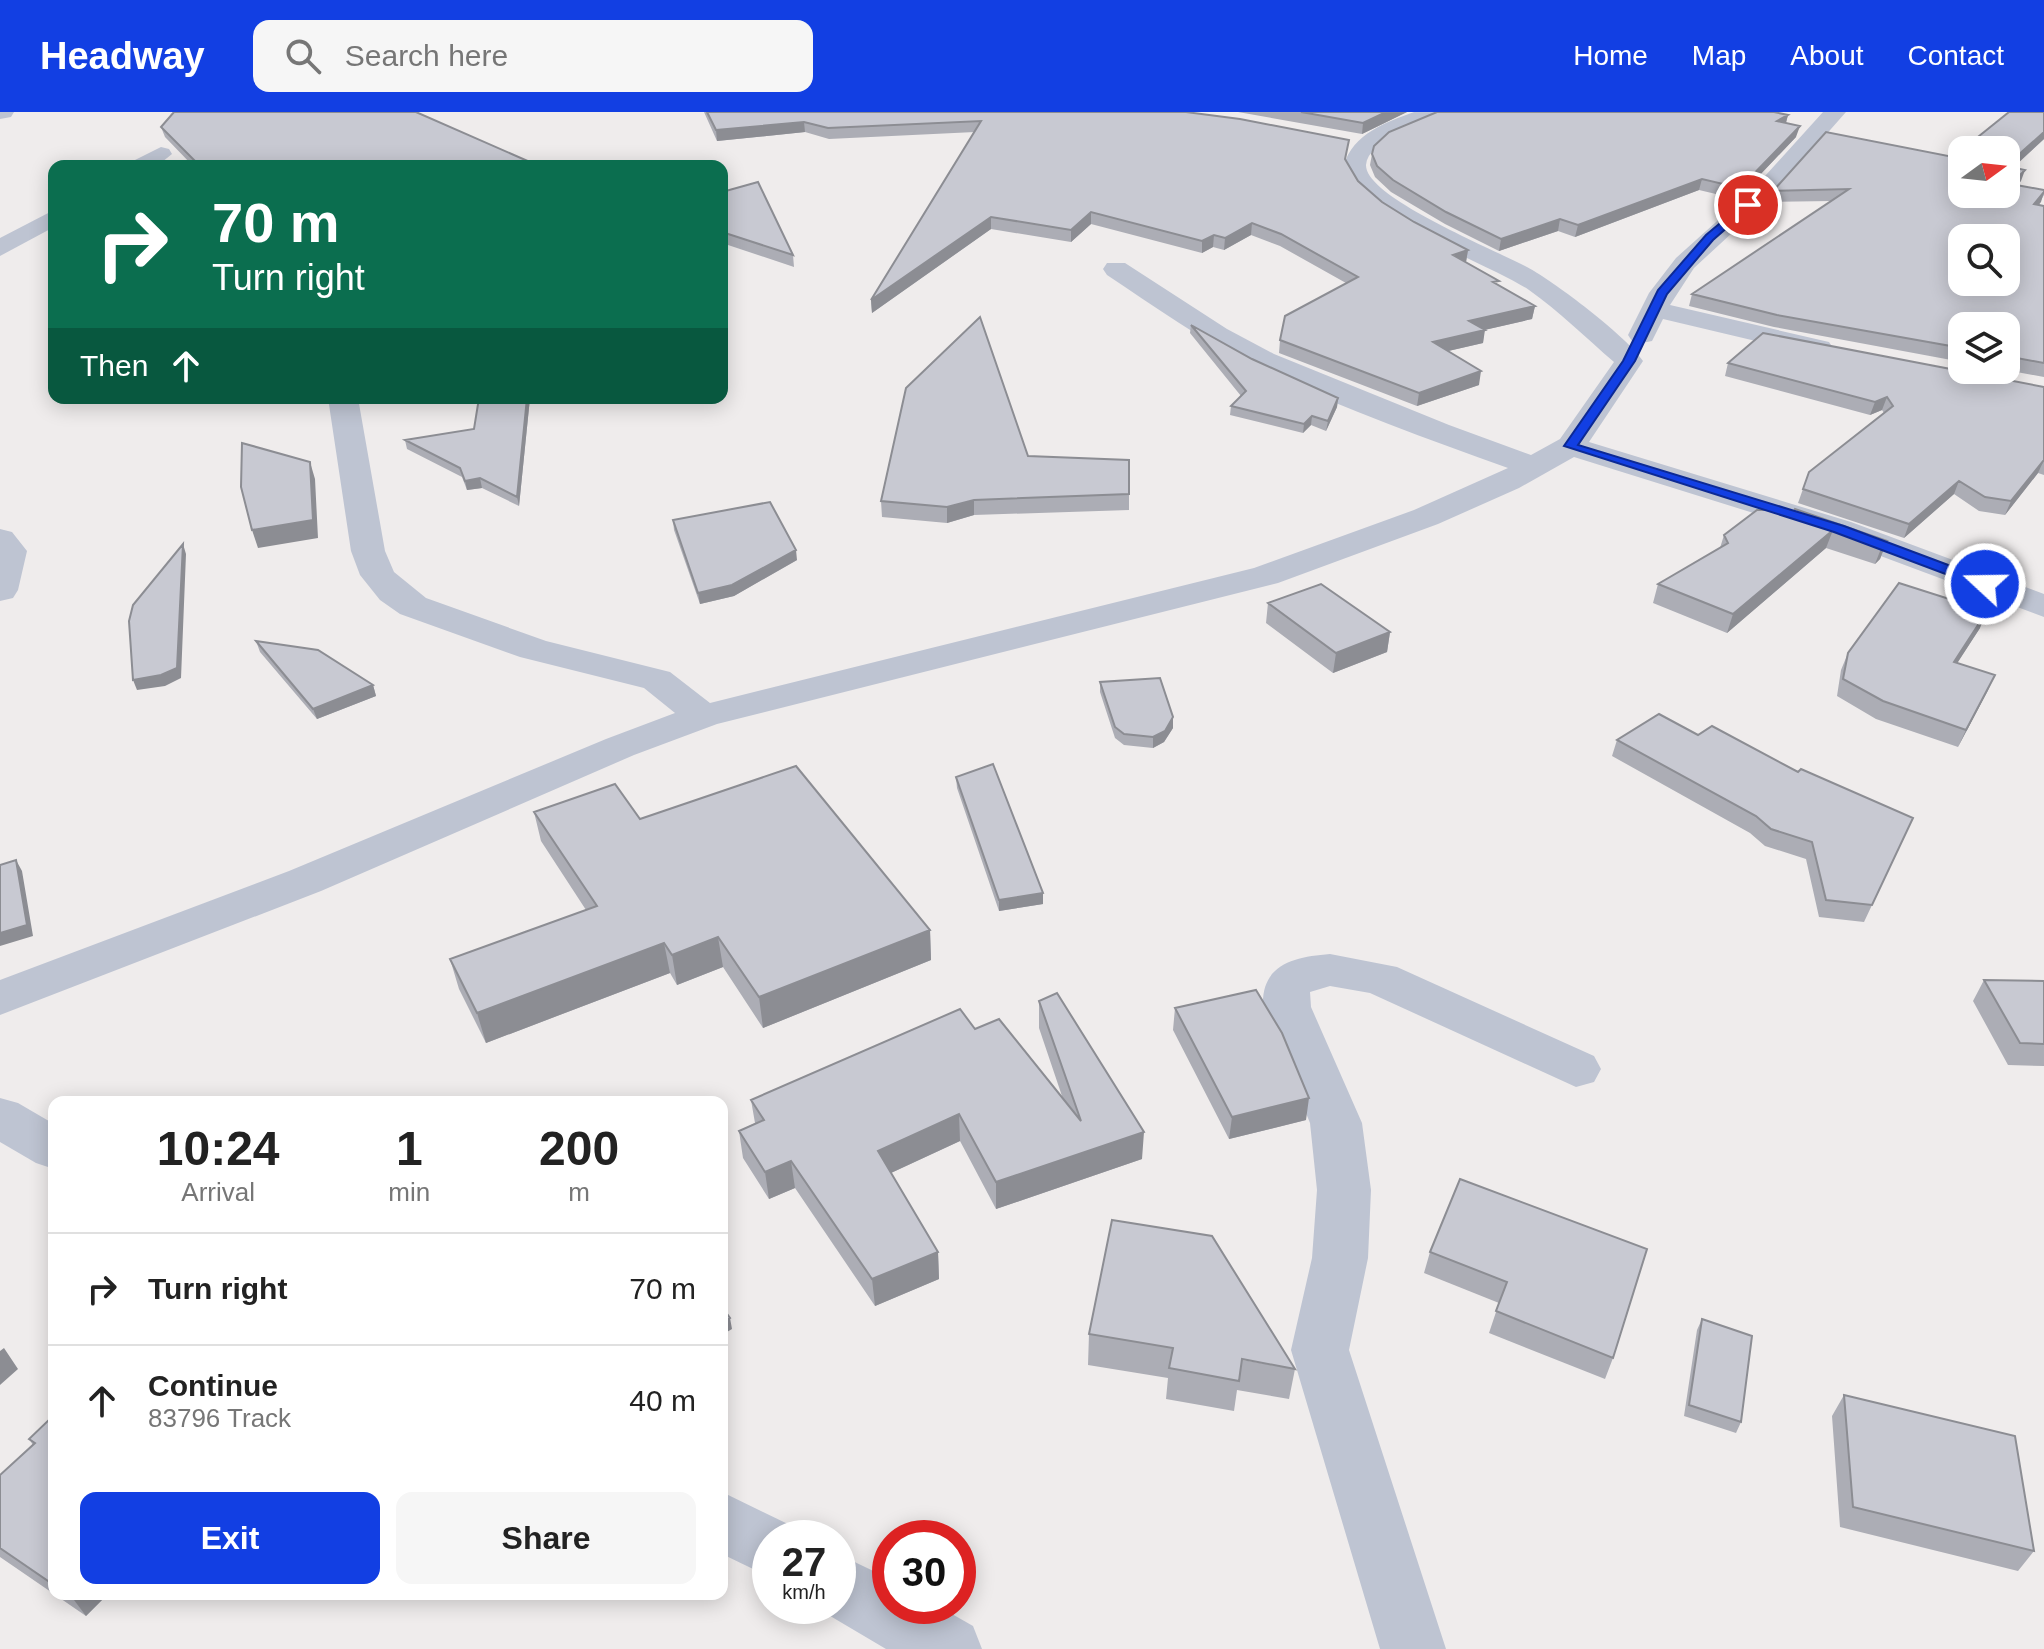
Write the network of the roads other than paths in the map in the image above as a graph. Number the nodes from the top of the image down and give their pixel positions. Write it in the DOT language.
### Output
graph roads {
  1 [pos="1433,112"];
  2 [pos="1835,112"];
  3 [pos="1334,139"];
  4 [pos="1366,145"];
  5 [pos="161,154"];
  6 [pos="151,160"];
  7 [pos="48,220"];
  8 [pos="0,248"];
  9 [pos="1116,269"];
  10 [pos="1654,309"];
  11 [pos="1847,353"];
  12 [pos="1629,361"];
  13 [pos="344,404"];
  14 [pos="1571,446"];
  15 [pos="1532,466"];
  16 [pos="0,539"];
  17 [pos="0,590"];
  18 [pos="2044,606"];
  19 [pos="703,716"];
  20 [pos="0,998"];
  21 [pos="1576,1069"];
  22 [pos="0,1117"];
  23 [pos="48,1145"];
  24 [pos="728,1524"];
  25 [pos="752,1537"];
  26 [pos="856,1595"];
  27 [pos="949,1649"];
  28 [pos="1413,1649"];
  1 -- 4 [label="street"];
  2 -- 10 [label="street"];
  3 -- 4 [label="street"];
  4 -- 12 [label="street"];
  5 -- 6 [label="street"];
  7 -- 8 [label="street"];
  9 -- 15 [label="street"];
  10 -- 11 [label="street"];
  10 -- 12 [label="street"];
  12 -- 14 [label="street"];
  13 -- 19 [label="street"];
  14 -- 15 [label="street"];
  14 -- 18 [label="street"];
  15 -- 19 [label="street"];
  16 -- 17 [label="street"];
  19 -- 20 [label="street"];
  21 -- 28 [label="street"];
  22 -- 23 [label="street"];
  24 -- 25 [label="street"];
  26 -- 27 [label="street"];
}
